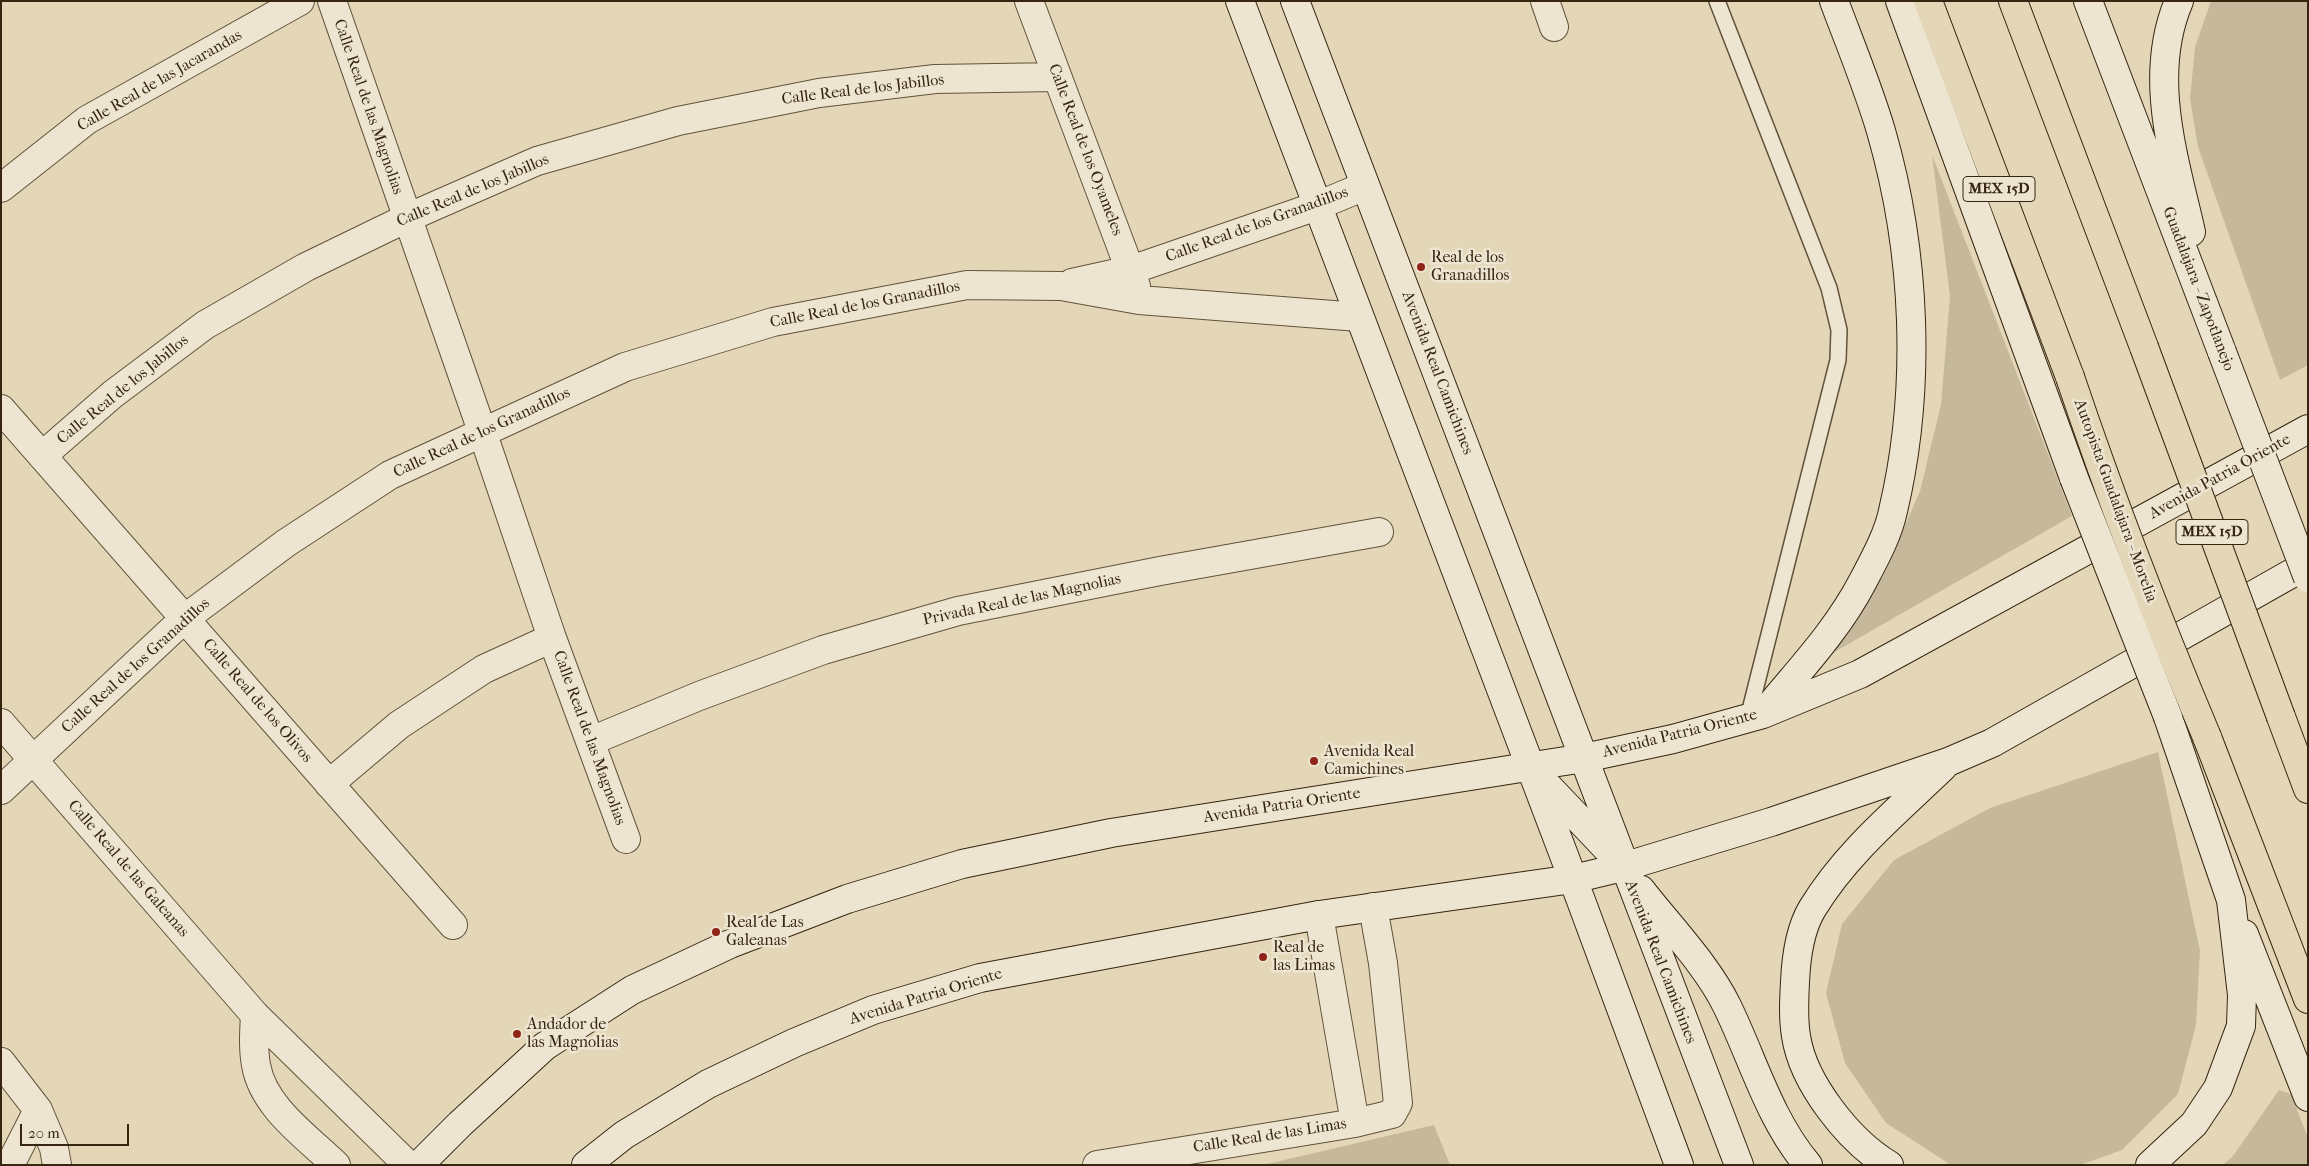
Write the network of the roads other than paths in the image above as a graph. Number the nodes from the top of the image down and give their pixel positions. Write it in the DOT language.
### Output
graph roads {
  1 [pos="300,1"];
  2 [pos="332,1"];
  3 [pos="1029,1"];
  4 [pos="1240,1"];
  5 [pos="1296,1"];
  6 [pos="1545,1"];
  7 [pos="1717,1"];
  8 [pos="1834,1"];
  9 [pos="1900,1"];
  10 [pos="1928,1"];
  11 [pos="2013,1"];
  12 [pos="2179,1"];
  13 [pos="2089,3"];
  14 [pos="1554,27"];
  15 [pos="1057,77"];
  16 [pos="1366,186"];
  17 [pos="1,188"];
  18 [pos="1318,206"];
  19 [pos="408,218"];
  20 [pos="1131,270"];
  21 [pos="1061,286"];
  22 [pos="1140,300"];
  23 [pos="1359,318"];
  24 [pos="2211,323"];
  25 [pos="1,409"];
  26 [pos="2308,429"];
  27 [pos="482,431"];
  28 [pos="42,456"];
  29 [pos="1379,532"];
  30 [pos="2308,564"];
  31 [pos="2308,578"];
  32 [pos="184,619"];
  33 [pos="552,638"];
  34 [pos="1756,716"];
  35 [pos="1,723"];
  36 [pos="591,741"];
  37 [pos="1584,758"];
  38 [pos="33,759"];
  39 [pos="1948,762"];
  40 [pos="1529,767"];
  41 [pos="329,784"];
  42 [pos="2308,789"];
  43 [pos="1,790"];
  44 [pos="626,839"];
  45 [pos="1624,867"];
  46 [pos="1573,879"];
  47 [pos="2231,900"];
  48 [pos="1373,907"];
  49 [pos="1318,914"];
  50 [pos="453,925"];
  51 [pos="2308,999"];
  52 [pos="255,1015"];
  53 [pos="1,1062"];
  54 [pos="2308,1097"];
  55 [pos="38,1110"];
  56 [pos="1355,1123"];
  57 [pos="10,1165"];
  58 [pos="57,1165"];
  59 [pos="336,1165"];
  60 [pos="408,1165"];
  61 [pos="420,1165"];
  62 [pos="586,1165"];
  63 [pos="1097,1165"];
  64 [pos="1679,1165"];
  65 [pos="1739,1165"];
  66 [pos="1808,1165"];
  67 [pos="1889,1165"];
  68 [pos="2150,1165"];
  1 -- 17 [label="street, Calle Real de las Jacarandas"];
  2 -- 19 [label="street, Calle Real de las Magnolias"];
  3 -- 15 [label="street, Calle Real de los Oyameles"];
  4 -- 18 [label="street"];
  5 -- 16 [label="street, Avenida Real Camichines"];
  6 -- 14 [label="street"];
  7 -- 34 [label="lane"];
  8 -- 34 [label="street"];
  9 -- 47 [label="street, bridge"];
  10 -- 51 [label="highway, Autopista Guadalajara - Morelia / MEX 15D, bridge"];
  11 -- 42 [label="highway, MEX 15D, bridge"];
  12 -- 24 [label="street"];
  13 -- 24 [label="street, Guadalajara - Zapotlanejo"];
  15 -- 19 [label="street, Calle Real de los Jabillos"];
  15 -- 20 [label="street, Calle Real de los Oyameles"];
  16 -- 18 [label="street, Calle Real de los Granadillos"];
  16 -- 37 [label="street, Avenida Real Camichines"];
  18 -- 20 [label="street, Calle Real de los Granadillos"];
  18 -- 23 [label="street"];
  19 -- 27 [label="street, Calle Real de las Magnolias"];
  19 -- 28 [label="street, Calle Real de los Jabillos"];
  20 -- 21 [label="street, Calle Real de los Granadillos"];
  20 -- 22 [label="street, Calle Real de los Oyameles"];
  21 -- 22 [label="street, Calle Real de los Granadillos"];
  21 -- 27 [label="street, Calle Real de los Granadillos"];
  22 -- 23 [label="street, Calle Real de los Granadillos"];
  23 -- 40 [label="street"];
  24 -- 31 [label="street, Guadalajara - Zapotlanejo, bridge"];
  25 -- 28 [label="street, Calle Real de los Olivos"];
  26 -- 34 [label="street, Avenida Patria Oriente"];
  27 -- 32 [label="street, Calle Real de los Granadillos"];
  27 -- 33 [label="street, Calle Real de las Magnolias"];
  28 -- 32 [label="street, Calle Real de los Olivos"];
  29 -- 36 [label="street, Privada Real de las Magnolias"];
  30 -- 39 [label="street, Avenida Patria Oriente"];
  32 -- 38 [label="street, Calle Real de los Granadillos"];
  32 -- 41 [label="street, Calle Real de los Olivos"];
  33 -- 36 [label="street, Calle Real de las Magnolias"];
  33 -- 41 [label="street, Calle Real de las Magnolias"];
  34 -- 37 [label="street, Avenida Patria Oriente"];
  35 -- 38 [label="street, Calle Real de las Galeanas"];
  36 -- 44 [label="street, Calle Real de las Magnolias"];
  37 -- 40 [label="street, Avenida Patria Oriente"];
  37 -- 45 [label="street, Avenida Real Camichines"];
  38 -- 43 [label="street, Calle Real de los Granadillos"];
  38 -- 52 [label="street, Calle Real de las Galeanas"];
  39 -- 45 [label="street, Avenida Patria Oriente"];
  39 -- 67 [label="street"];
  40 -- 45 [label="street"];
  40 -- 46 [label="street"];
  40 -- 61 [label="street, Avenida Patria Oriente"];
  41 -- 50 [label="street, Calle Real de los Olivos"];
  45 -- 46 [label="street, Avenida Patria Oriente"];
  45 -- 65 [label="street, Avenida Real Camichines"];
  45 -- 66 [label="street"];
  46 -- 48 [label="street, Avenida Patria Oriente"];
  46 -- 64 [label="street"];
  47 -- 54 [label="street"];
  47 -- 68 [label="street"];
  48 -- 49 [label="street, Avenida Patria Oriente"];
  48 -- 56 [label="street, Calle Real de las Limas"];
  49 -- 56 [label="street, Calle Real de las Limas"];
  49 -- 62 [label="street, Avenida Patria Oriente"];
  52 -- 59 [label="street"];
  52 -- 60 [label="street, Calle Real de las Galeanas"];
  53 -- 55 [label="street"];
  55 -- 57 [label="street"];
  55 -- 58 [label="street"];
  56 -- 63 [label="street, Calle Real de las Limas"];
}
